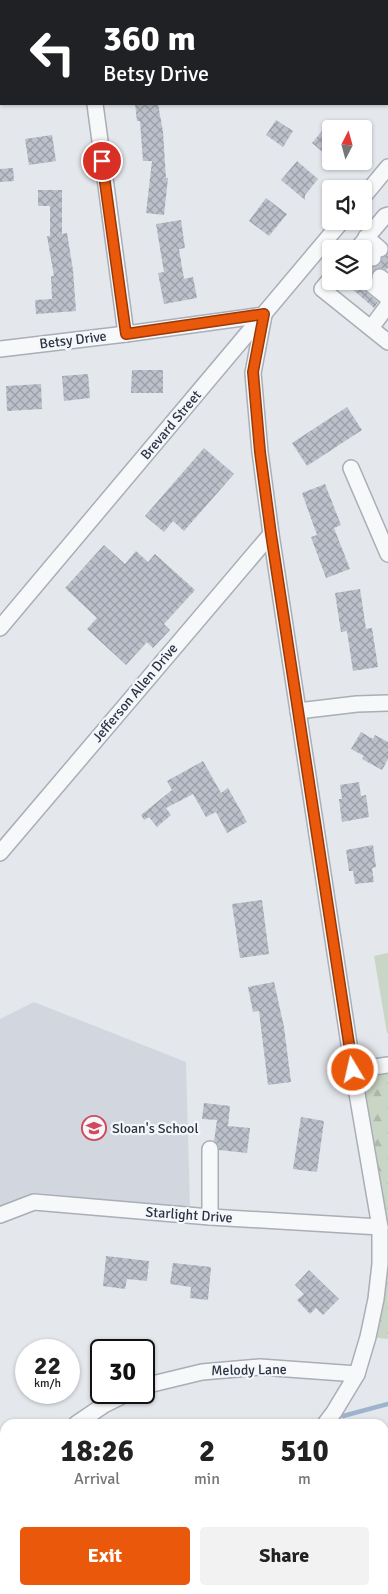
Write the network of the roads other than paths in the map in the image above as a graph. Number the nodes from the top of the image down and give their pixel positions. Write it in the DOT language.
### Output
graph roads {
  1 [pos="94,105"];
  2 [pos="386,174"];
  3 [pos="372,188"];
  4 [pos="386,220"];
  5 [pos="334,230"];
  6 [pos="372,242"];
  7 [pos="383,277"];
  8 [pos="323,290"];
  9 [pos="388,298"];
  10 [pos="388,305"];
  11 [pos="264,314"];
  12 [pos="371,328"];
  13 [pos="126,334"];
  14 [pos="388,342"];
  15 [pos="0,349"];
  16 [pos="351,468"];
  17 [pos="271,534"];
  18 [pos="388,554"];
  19 [pos="0,628"];
  20 [pos="388,703"];
  21 [pos="298,711"];
  22 [pos="0,852"];
  23 [pos="388,1065"];
  24 [pos="353,1070"];
  25 [pos="210,1149"];
  26 [pos="0,1215"];
  27 [pos="210,1217"];
  28 [pos="380,1226"];
  29 [pos="357,1374"];
  30 [pos="155,1383"];
  31 [pos="106,1404"];
  32 [pos="83,1419"];
  33 [pos="329,1419"];
  1 -- 13 [label="street"];
  2 -- 3 [label="street"];
  4 -- 6 [label="street"];
  5 -- 11 [label="street, Brevard Street"];
  7 -- 9 [label="street"];
  8 -- 12 [label="street"];
  10 -- 12 [label="street"];
  11 -- 13 [label="street, Betsy Drive"];
  11 -- 17 [label="street"];
  11 -- 19 [label="street, Brevard Street"];
  12 -- 14 [label="street"];
  13 -- 15 [label="street, Betsy Drive"];
  16 -- 18 [label="street"];
  17 -- 21 [label="street"];
  17 -- 22 [label="street, Jefferson Allen Drive"];
  20 -- 21 [label="street"];
  21 -- 24 [label="street"];
  23 -- 24 [label="street"];
  24 -- 28 [label="street"];
  25 -- 27 [label="street"];
  26 -- 27 [label="street, Starlight Drive"];
  27 -- 28 [label="street, Starlight Drive"];
  28 -- 29 [label="street"];
  29 -- 30 [label="street, Melody Lane"];
  29 -- 33 [label="street"];
  31 -- 32 [label="street"];
}
